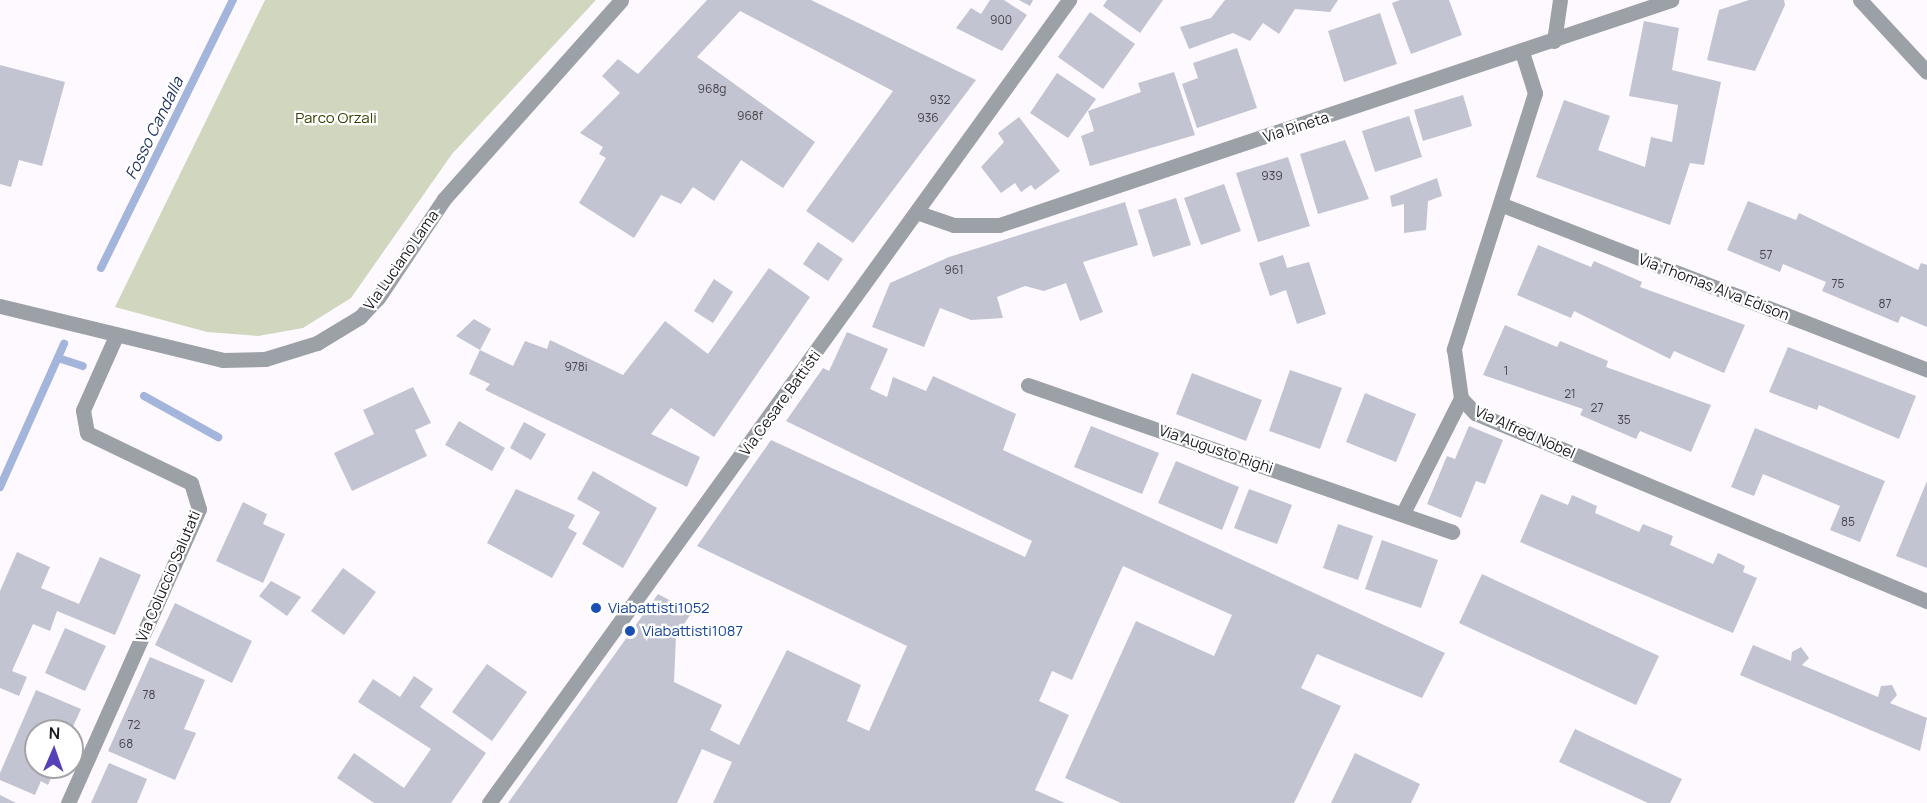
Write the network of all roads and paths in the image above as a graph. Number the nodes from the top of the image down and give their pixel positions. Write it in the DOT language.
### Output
graph roads {
  1 [pos="621,0"];
  2 [pos="1069,0"];
  3 [pos="1560,0"];
  4 [pos="1671,0"];
  5 [pos="1862,1"];
  6 [pos="1554,40"];
  7 [pos="1522,52"];
  8 [pos="1927,72"];
  9 [pos="1500,204"];
  10 [pos="919,213"];
  11 [pos="0,306"];
  12 [pos="109,336"];
  13 [pos="1927,370"];
  14 [pos="1028,385"];
  15 [pos="1461,398"];
  16 [pos="1403,513"];
  17 [pos="1452,532"];
  18 [pos="1927,601"];
  19 [pos="68,803"];
  20 [pos="489,803"];
  1 -- 12 [label="street, Via Luciano Lama"];
  2 -- 10 [label="street, Via Cesare Battisti"];
  3 -- 6 [label="street"];
  4 -- 6 [label="street, Via Pineta"];
  5 -- 8 [label="street"];
  6 -- 7 [label="street, Via Pineta"];
  7 -- 9 [label="street, Via Alfred Nobel"];
  7 -- 10 [label="street, Via Pineta"];
  9 -- 13 [label="street, Via Thomas Alva Edison"];
  9 -- 15 [label="street, Via Alfred Nobel"];
  10 -- 20 [label="street, Via Cesare Battisti"];
  11 -- 12 [label="street, Via Luciano Lama"];
  12 -- 19 [label="street, Via Coluccio Salutati"];
  14 -- 16 [label="street, Via Augusto Righi"];
  15 -- 16 [label="street"];
  15 -- 18 [label="street, Via Alfred Nobel"];
  16 -- 17 [label="street, Via Augusto Righi"];
}
